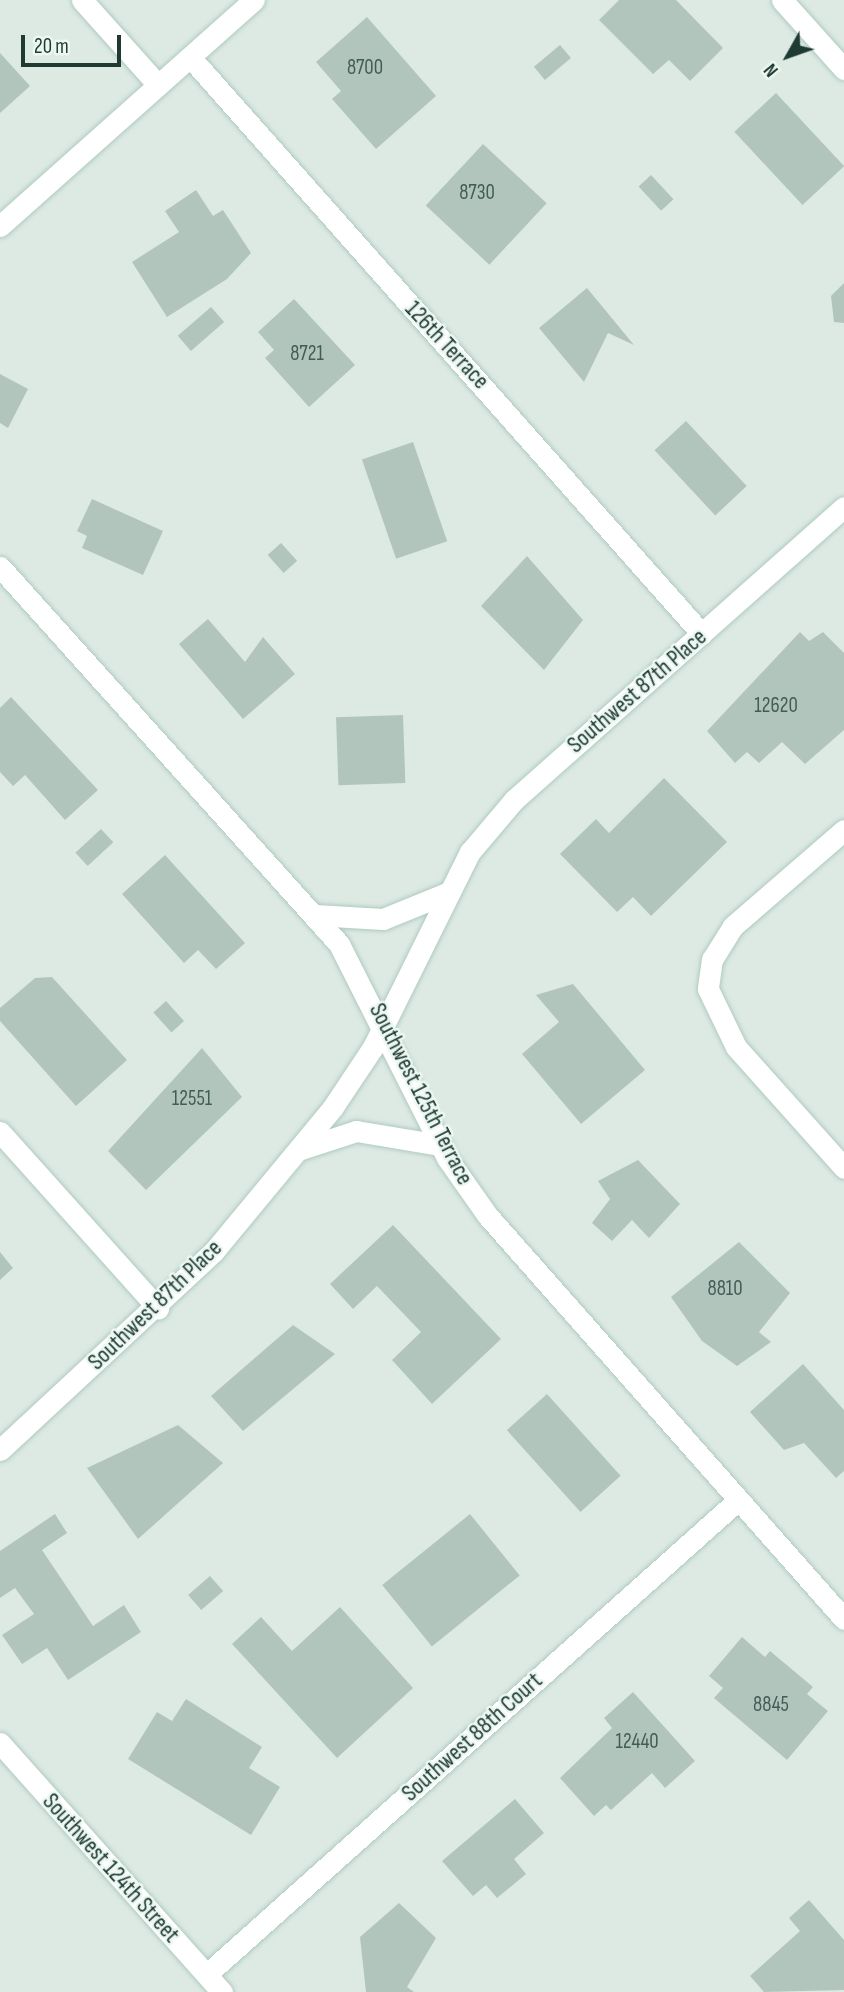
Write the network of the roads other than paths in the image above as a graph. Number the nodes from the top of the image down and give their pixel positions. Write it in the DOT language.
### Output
graph roads {
  1 [pos="82,0"];
  2 [pos="254,0"];
  3 [pos="782,0"];
  4 [pos="190,57"];
  5 [pos="844,69"];
  6 [pos="158,85"];
  7 [pos="0,226"];
  8 [pos="844,507"];
  9 [pos="0,567"];
  10 [pos="702,634"];
  11 [pos="844,831"];
  12 [pos="449,892"];
  13 [pos="315,915"];
  14 [pos="384,1023"];
  15 [pos="0,1132"];
  16 [pos="441,1145"];
  17 [pos="300,1150"];
  18 [pos="844,1168"];
  19 [pos="158,1308"];
  20 [pos="0,1450"];
  21 [pos="737,1501"];
  22 [pos="844,1619"];
  23 [pos="0,1744"];
  24 [pos="206,1974"];
  25 [pos="222,1992"];
  1 -- 6 [label="street"];
  2 -- 4 [label="street"];
  3 -- 5 [label="street"];
  4 -- 6 [label="street"];
  4 -- 10 [label="street, 126th Terrace"];
  6 -- 7 [label="street"];
  8 -- 10 [label="street, Southwest 87th Place"];
  9 -- 13 [label="street, Southwest 125th Terrace"];
  10 -- 12 [label="street, Southwest 87th Place"];
  11 -- 18 [label="street"];
  12 -- 13 [label="street"];
  12 -- 14 [label="street, Southwest 87th Place"];
  13 -- 14 [label="street, Southwest 125th Terrace"];
  14 -- 16 [label="street, Southwest 125th Terrace"];
  14 -- 17 [label="street, Southwest 87th Place"];
  15 -- 19 [label="street"];
  16 -- 17 [label="street"];
  16 -- 21 [label="street, Southwest 125th Terrace"];
  17 -- 19 [label="street, Southwest 87th Place"];
  19 -- 20 [label="street, Southwest 87th Place"];
  21 -- 22 [label="street, Southwest 125th Terrace"];
  21 -- 24 [label="street, Southwest 88th Court"];
  23 -- 24 [label="street, Southwest 124th Street"];
  24 -- 25 [label="street, Southwest 124th Street"];
}
